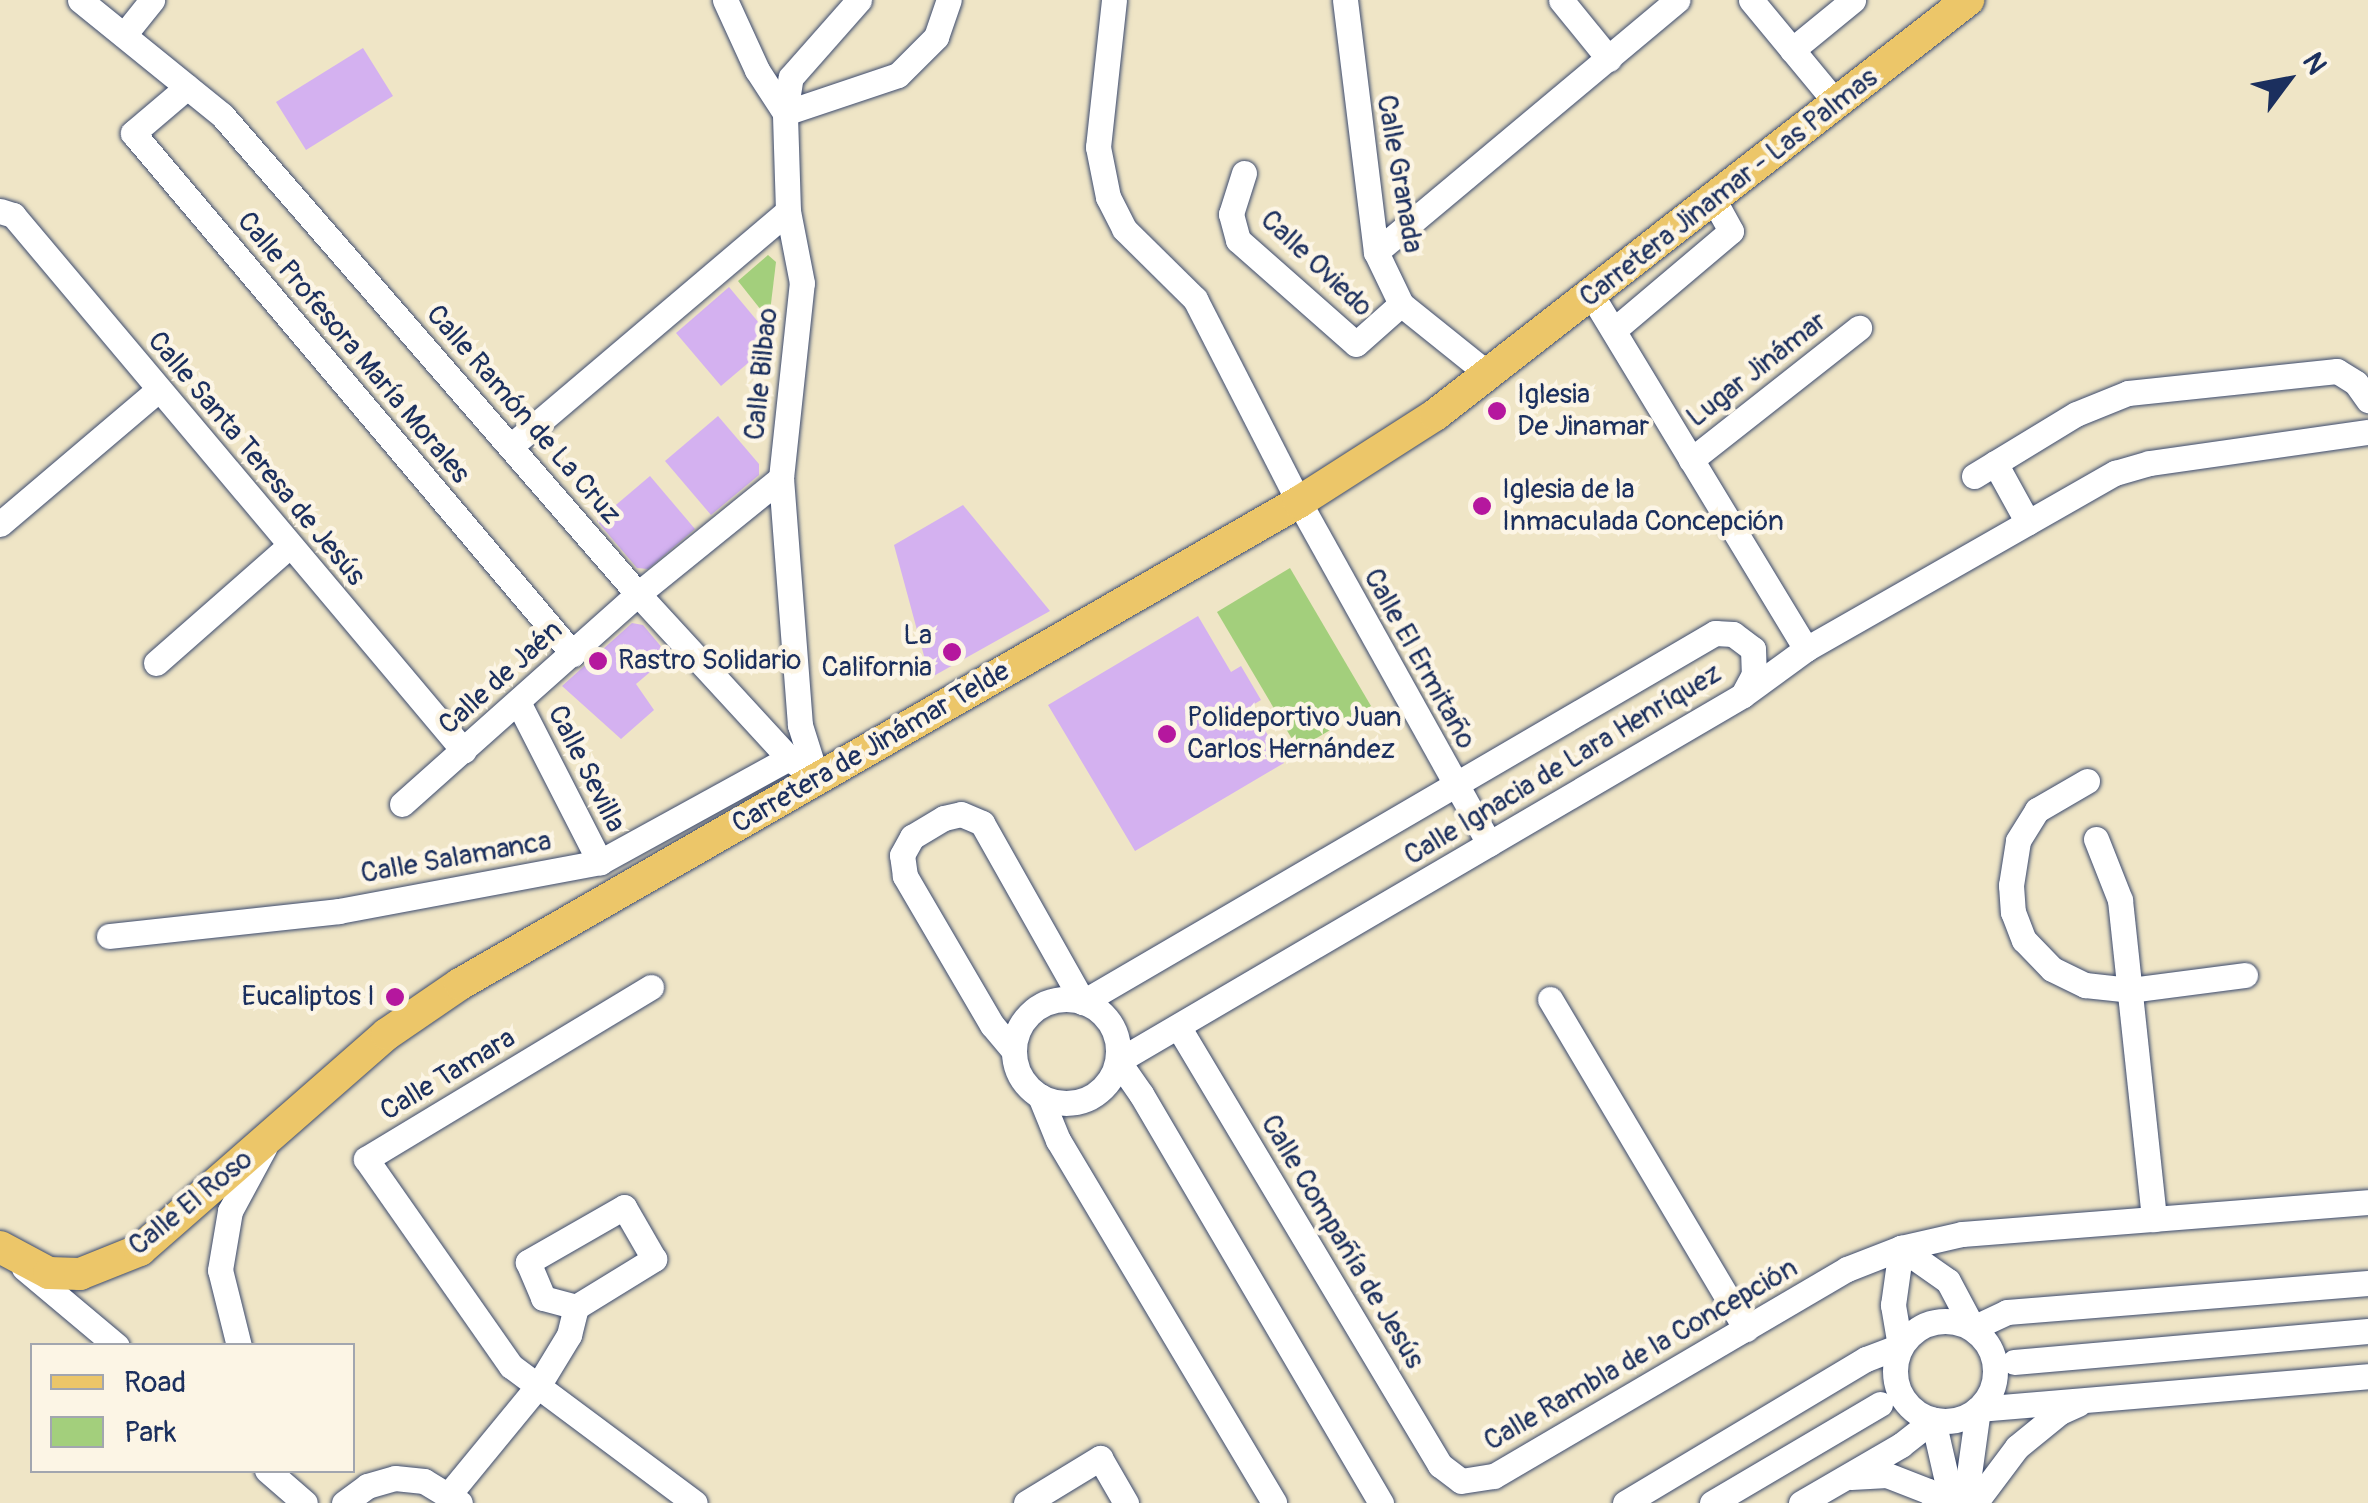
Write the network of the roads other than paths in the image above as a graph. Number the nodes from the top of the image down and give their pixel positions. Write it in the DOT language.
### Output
graph roads {
  1 [pos="80,0"];
  2 [pos="152,0"];
  3 [pos="726,0"];
  4 [pos="859,0"];
  5 [pos="950,0"];
  6 [pos="1114,0"];
  7 [pos="1345,0"];
  8 [pos="1561,0"];
  9 [pos="1677,0"];
  10 [pos="1752,0"];
  11 [pos="1852,0"];
  12 [pos="1968,0"];
  13 [pos="124,35"];
  14 [pos="1792,50"];
  15 [pos="1609,59"];
  16 [pos="187,87"];
  17 [pos="1838,106"];
  18 [pos="784,113"];
  19 [pos="1244,173"];
  20 [pos="1714,200"];
  21 [pos="0,210"];
  22 [pos="788,211"];
  23 [pos="1376,252"];
  24 [pos="1591,294"];
  25 [pos="1401,304"];
  26 [pos="1859,328"];
  27 [pos="1614,330"];
  28 [pos="1488,374"];
  29 [pos="157,390"];
  30 [pos="2368,400"];
  31 [pos="2368,432"];
  32 [pos="511,446"];
  33 [pos="1691,460"];
  34 [pos="781,478"];
  35 [pos="1299,502"];
  36 [pos="2028,523"];
  37 [pos="0,524"];
  38 [pos="289,546"];
  39 [pos="638,594"];
  40 [pos="1753,648"];
  41 [pos="1806,649"];
  42 [pos="573,654"];
  43 [pos="156,663"];
  44 [pos="1743,695"];
  45 [pos="520,704"];
  46 [pos="464,751"];
  47 [pos="789,758"];
  48 [pos="817,779"];
  49 [pos="2087,781"];
  50 [pos="1455,785"];
  51 [pos="402,804"];
  52 [pos="2096,839"];
  53 [pos="1489,844"];
  54 [pos="600,862"];
  55 [pos="109,936"];
  56 [pos="2244,975"];
  57 [pos="651,987"];
  58 [pos="2130,990"];
  59 [pos="1550,999"];
  60 [pos="1084,1002"];
  61 [pos="1178,1028"];
  62 [pos="1014,1050"];
  63 [pos="1118,1061"];
  64 [pos="1040,1096"];
  65 [pos="268,1140"];
  66 [pos="2368,1202"];
  67 [pos="2154,1219"];
  68 [pos="1962,1234"];
  69 [pos="1,1248"];
  70 [pos="1901,1248"];
  71 [pos="1847,1270"];
  72 [pos="1948,1281"];
  73 [pos="2368,1283"];
  74 [pos="1893,1305"];
  75 [pos="576,1307"];
  76 [pos="1972,1328"];
  77 [pos="1746,1329"];
  78 [pos="2368,1331"];
  79 [pos="113,1343"];
  80 [pos="239,1343"];
  81 [pos="1900,1346"];
  82 [pos="2014,1362"];
  83 [pos="2368,1376"];
  84 [pos="538,1386"];
  85 [pos="2089,1399"];
  86 [pos="1880,1404"];
  87 [pos="1978,1409"];
  88 [pos="1933,1420"];
  89 [pos="270,1473"];
  90 [pos="1846,1477"];
  91 [pos="360,1478"];
  92 [pos="1460,1481"];
  93 [pos="455,1498"];
  94 [pos="305,1503"];
  95 [pos="344,1503"];
  96 [pos="696,1503"];
  97 [pos="1026,1503"];
  98 [pos="1126,1503"];
  99 [pos="1274,1503"];
  100 [pos="1381,1503"];
  101 [pos="1625,1503"];
  102 [pos="1712,1503"];
  103 [pos="1800,1503"];
  104 [pos="1942,1503"];
  105 [pos="1952,1503"];
  106 [pos="1965,1503"];
  107 [pos="1976,1503"];
  1 -- 13 [label="street, Calle Ramón de La Cruz"];
  2 -- 13 [label="street"];
  3 -- 18 [label="street"];
  4 -- 18 [label="street, Calle Bilbao"];
  5 -- 18 [label="street"];
  6 -- 35 [label="street, Calle El Ermitaño"];
  7 -- 23 [label="street, Calle Granada"];
  8 -- 15 [label="street"];
  9 -- 15 [label="street"];
  10 -- 14 [label="street"];
  11 -- 14 [label="street"];
  12 -- 17 [label="main road, Carretera Jinamar - Las Palmas"];
  13 -- 16 [label="street, Calle Ramón de La Cruz"];
  14 -- 17 [label="street"];
  15 -- 23 [label="street"];
  16 -- 32 [label="street, Calle Ramón de La Cruz"];
  16 -- 42 [label="street, Calle Profesora María Morales"];
  17 -- 20 [label="main road, Carretera Jinamar - Las Palmas"];
  18 -- 22 [label="street, Calle Bilbao"];
  19 -- 25 [label="street, Calle Oviedo"];
  20 -- 24 [label="main road, Carretera Jinamar - Las Palmas"];
  20 -- 27 [label="street"];
  21 -- 29 [label="street, Calle Santa Teresa de Jesús"];
  22 -- 32 [label="street"];
  22 -- 34 [label="street, Calle Bilbao"];
  23 -- 25 [label="street, Calle Granada"];
  24 -- 27 [label="street, Lugar Jinámar"];
  24 -- 28 [label="main road, Carretera Jinamar - Las Palmas"];
  25 -- 28 [label="street, Calle Granada"];
  26 -- 33 [label="street, Lugar Jinámar"];
  27 -- 33 [label="street, Lugar Jinámar"];
  28 -- 35 [label="main road, Carretera de Jinámar Telde"];
  29 -- 37 [label="street"];
  29 -- 38 [label="street, Calle Santa Teresa de Jesús"];
  30 -- 36 [label="street"];
  31 -- 36 [label="street"];
  32 -- 39 [label="street, Calle Ramón de La Cruz"];
  33 -- 41 [label="street, Lugar Jinámar"];
  34 -- 39 [label="street, Calle de Jaén"];
  34 -- 48 [label="street, Calle Bilbao"];
  35 -- 48 [label="main road, Carretera de Jinámar Telde"];
  35 -- 50 [label="street, Calle El Ermitaño"];
  36 -- 41 [label="street"];
  38 -- 43 [label="street"];
  38 -- 46 [label="street, Calle Santa Teresa de Jesús"];
  39 -- 42 [label="street, Calle de Jaén"];
  39 -- 47 [label="street, Calle Ramón de La Cruz"];
  40 -- 41 [label="street"];
  40 -- 44 [label="street, Calle Ignacia de Lara Henríquez"];
  40 -- 50 [label="street, Calle Ignacia de Lara Henríquez"];
  41 -- 44 [label="street"];
  42 -- 45 [label="street, Calle de Jaén"];
  44 -- 53 [label="street, Calle Ignacia de Lara Henríquez"];
  45 -- 46 [label="street, Calle de Jaén"];
  45 -- 54 [label="street, Calle Sevilla"];
  46 -- 51 [label="street, Calle de Jaén"];
  47 -- 48 [label="street, Calle Ramón de La Cruz"];
  47 -- 54 [label="street, Calle Salamanca"];
  48 -- 65 [label="main road, Carretera de Jinámar Telde"];
  49 -- 58 [label="street"];
  50 -- 53 [label="street, Calle El Ermitaño"];
  50 -- 60 [label="street, Calle Ignacia de Lara Henríquez"];
  52 -- 58 [label="street"];
  53 -- 61 [label="street, Calle Ignacia de Lara Henríquez"];
  54 -- 55 [label="street, Calle Salamanca"];
  56 -- 58 [label="street"];
  57 -- 84 [label="street, Calle Tamara"];
  58 -- 67 [label="street"];
  59 -- 77 [label="street"];
  60 -- 62 [label="street"];
  60 -- 62 [label="street"];
  60 -- 63 [label="street"];
  61 -- 63 [label="street, Calle Ignacia de Lara Henríquez"];
  61 -- 92 [label="street, Calle Compañía de Jesús"];
  62 -- 64 [label="street"];
  63 -- 64 [label="street"];
  63 -- 100 [label="street"];
  64 -- 99 [label="street"];
  65 -- 69 [label="main road, Calle El Roso"];
  65 -- 80 [label="street"];
  66 -- 67 [label="street, Calle Rambla de la Concepción"];
  67 -- 68 [label="street, Calle Rambla de la Concepción"];
  68 -- 70 [label="street, Calle Rambla de la Concepción"];
  68 -- 72 [label="street"];
  69 -- 79 [label="street"];
  70 -- 71 [label="street, Calle Rambla de la Concepción"];
  70 -- 72 [label="street"];
  70 -- 74 [label="street"];
  71 -- 74 [label="street"];
  71 -- 77 [label="street, Calle Rambla de la Concepción"];
  72 -- 76 [label="street"];
  73 -- 76 [label="street"];
  74 -- 81 [label="street"];
  75 -- 75 [label="street"];
  75 -- 84 [label="street"];
  76 -- 81 [label="street"];
  76 -- 87 [label="street"];
  77 -- 92 [label="street, Calle Rambla de la Concepción"];
  78 -- 82 [label="street"];
  81 -- 88 [label="street"];
  81 -- 101 [label="street"];
  83 -- 85 [label="street"];
  84 -- 93 [label="street"];
  84 -- 96 [label="street, Calle Tamara"];
  85 -- 87 [label="street"];
  85 -- 107 [label="street"];
  86 -- 102 [label="street"];
  87 -- 88 [label="street"];
  87 -- 106 [label="street"];
  88 -- 90 [label="street"];
  88 -- 105 [label="street"];
  89 -- 94 [label="street"];
  90 -- 103 [label="street"];
  90 -- 104 [label="street"];
  91 -- 93 [label="street"];
  91 -- 95 [label="street"];
  97 -- 98 [label="street"];
}
